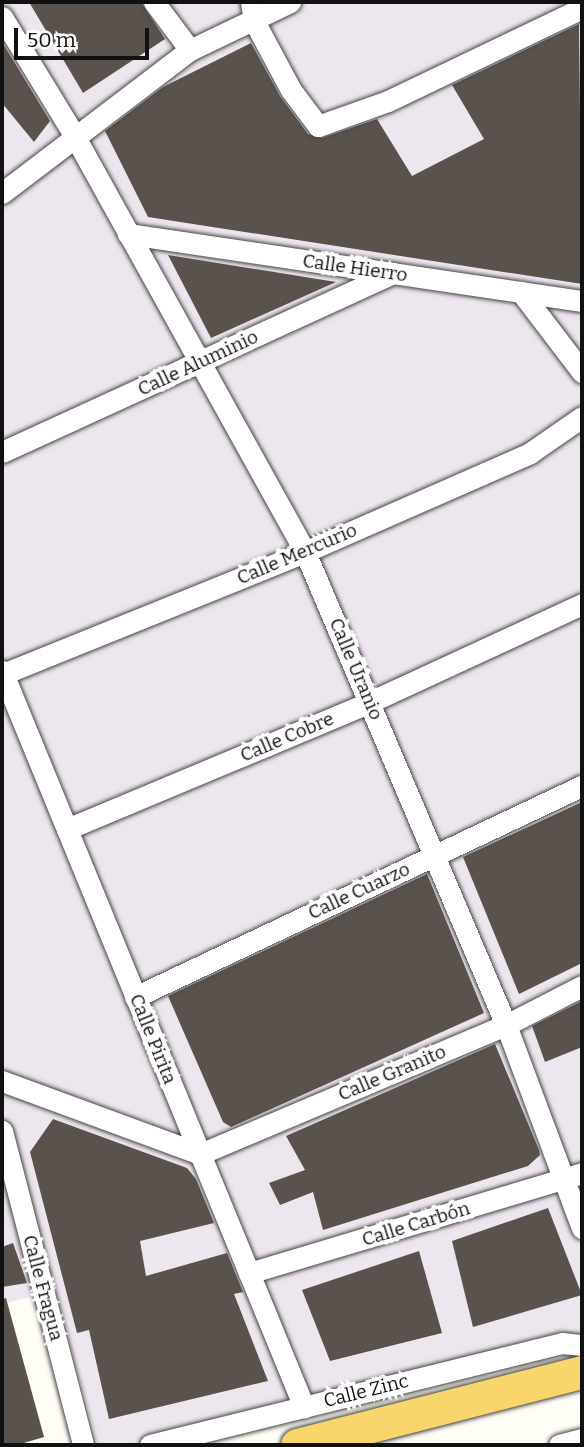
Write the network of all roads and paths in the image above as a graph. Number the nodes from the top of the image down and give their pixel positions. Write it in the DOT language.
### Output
graph roads {
  1 [pos="154,2"];
  2 [pos="263,2"];
  3 [pos="290,2"];
  4 [pos="582,8"];
  5 [pos="252,12"];
  6 [pos="2,17"];
  7 [pos="190,50"];
  8 [pos="74,135"];
  9 [pos="2,193"];
  10 [pos="128,234"];
  11 [pos="393,273"];
  12 [pos="522,292"];
  13 [pos="582,301"];
  14 [pos="198,363"];
  15 [pos="582,372"];
  16 [pos="582,417"];
  17 [pos="2,452"];
  18 [pos="305,552"];
  19 [pos="582,604"];
  20 [pos="2,672"];
  21 [pos="370,702"];
  22 [pos="582,786"];
  23 [pos="67,829"];
  24 [pos="435,855"];
  25 [pos="582,986"];
  26 [pos="135,997"];
  27 [pos="506,1025"];
  28 [pos="2,1081"];
  29 [pos="2,1131"];
  30 [pos="200,1154"];
  31 [pos="574,1176"];
  32 [pos="582,1228"];
  33 [pos="249,1273"];
  34 [pos="582,1370"];
  35 [pos="304,1407"];
  36 [pos="582,1439"];
  37 [pos="83,1445"];
  38 [pos="150,1445"];
  39 [pos="297,1445"];
  40 [pos="372,1445"];
  41 [pos="559,1445"];
  1 -- 7 [label="street"];
  2 -- 5 [label="street"];
  3 -- 5 [label="street"];
  4 -- 5 [label="street"];
  5 -- 7 [label="street"];
  6 -- 8 [label="street, Calle Uranio"];
  7 -- 8 [label="street"];
  8 -- 9 [label="street"];
  8 -- 10 [label="street, Calle Uranio"];
  10 -- 11 [label="street, Calle Hierro"];
  10 -- 14 [label="street, Calle Uranio"];
  11 -- 12 [label="street, Calle Hierro"];
  11 -- 14 [label="street, Calle Aluminio"];
  12 -- 13 [label="street, Calle Hierro"];
  12 -- 15 [label="street"];
  14 -- 17 [label="street, Calle Aluminio"];
  14 -- 18 [label="street, Calle Uranio"];
  16 -- 18 [label="street, Calle Mercurio"];
  18 -- 20 [label="street, Calle Mercurio"];
  18 -- 21 [label="street, Calle Uranio"];
  19 -- 21 [label="street, Calle Cobre"];
  20 -- 23 [label="street, Calle Pirita"];
  21 -- 23 [label="street, Calle Cobre"];
  21 -- 24 [label="street, Calle Uranio"];
  22 -- 24 [label="street, Calle Cuarzo"];
  23 -- 26 [label="street, Calle Pirita"];
  24 -- 26 [label="street, Calle Cuarzo"];
  24 -- 27 [label="street, Calle Uranio"];
  25 -- 27 [label="street, Calle Granito"];
  26 -- 30 [label="street, Calle Pirita"];
  27 -- 30 [label="street, Calle Granito"];
  27 -- 31 [label="street, Calle Uranio"];
  28 -- 30 [label="street"];
  29 -- 37 [label="street, Calle Fragua"];
  30 -- 33 [label="street, Calle Pirita"];
  31 -- 32 [label="street, Calle Uranio"];
  31 -- 33 [label="street, Calle Carbón"];
  33 -- 35 [label="street, Calle Pirita"];
  34 -- 35 [label="street, Calle Zinc"];
  34 -- 39 [label="main road"];
  34 -- 40 [label="main road"];
  35 -- 38 [label="street, Calle Zinc"];
  36 -- 41 [label="street"];
}
